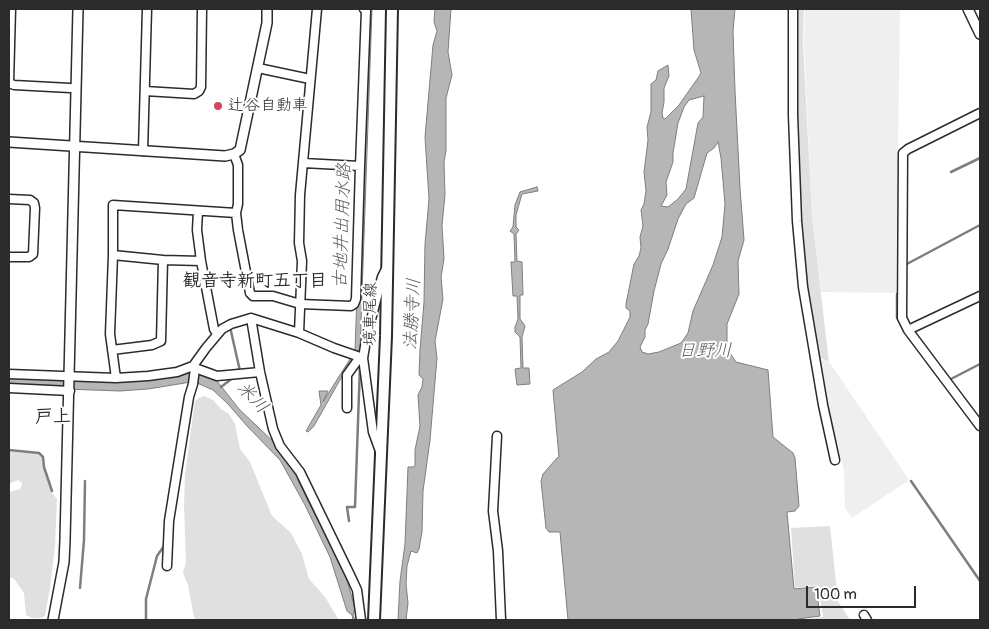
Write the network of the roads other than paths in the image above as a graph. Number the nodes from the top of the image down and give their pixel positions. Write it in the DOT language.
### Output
graph roads {
  1 [pos="11,9"];
  2 [pos="78,9"];
  3 [pos="147,9"];
  4 [pos="202,9"];
  5 [pos="267,9"];
  6 [pos="317,9"];
  7 [pos="364,9"];
  8 [pos="392,9"];
  9 [pos="793,9"];
  10 [pos="968,9"];
  11 [pos="10,30"];
  12 [pos="980,34"];
  13 [pos="258,68"];
  14 [pos="310,79"];
  15 [pos="9,83"];
  16 [pos="70,88"];
  17 [pos="145,91"];
  18 [pos="980,113"];
  19 [pos="9,142"];
  20 [pos="76,146"];
  21 [pos="143,150"];
  22 [pos="234,154"];
  23 [pos="303,163"];
  24 [pos="360,166"];
  25 [pos="9,199"];
  26 [pos="198,211"];
  27 [pos="236,213"];
  28 [pos="113,255"];
  29 [pos="9,257"];
  30 [pos="163,260"];
  31 [pos="202,261"];
  32 [pos="388,267"];
  33 [pos="980,296"];
  34 [pos="300,304"];
  35 [pos="251,318"];
  36 [pos="908,330"];
  37 [pos="299,332"];
  38 [pos="217,334"];
  39 [pos="112,350"];
  40 [pos="358,357"];
  41 [pos="194,369"];
  42 [pos="260,372"];
  43 [pos="9,374"];
  44 [pos="116,378"];
  45 [pos="70,384"];
  46 [pos="9,388"];
  47 [pos="347,408"];
  48 [pos="980,426"];
  49 [pos="497,436"];
  50 [pos="382,457"];
  51 [pos="835,460"];
  52 [pos="168,566"];
  53 [pos="53,620"];
  54 [pos="361,620"];
  55 [pos="374,620"];
  56 [pos="501,620"];
  1 -- 11 [label="street"];
  2 -- 20 [label="street"];
  3 -- 17 [label="street"];
  4 -- 17 [label="street"];
  5 -- 13 [label="street"];
  6 -- 14 [label="street"];
  7 -- 24 [label="street"];
  8 -- 32 [label="main road, 境車尾線"];
  9 -- 51 [label="street"];
  10 -- 12 [label="street"];
  11 -- 15 [label="street"];
  13 -- 14 [label="street"];
  13 -- 22 [label="street"];
  14 -- 23 [label="street"];
  15 -- 16 [label="street"];
  17 -- 21 [label="street"];
  18 -- 36 [label="street"];
  19 -- 20 [label="street"];
  20 -- 21 [label="street"];
  20 -- 45 [label="street"];
  21 -- 22 [label="street"];
  22 -- 27 [label="street"];
  23 -- 24 [label="street"];
  23 -- 34 [label="street"];
  24 -- 34 [label="street"];
  25 -- 29 [label="street"];
  26 -- 27 [label="street"];
  26 -- 28 [label="street"];
  26 -- 31 [label="street"];
  27 -- 34 [label="street"];
  28 -- 30 [label="street"];
  28 -- 39 [label="street"];
  30 -- 31 [label="street"];
  30 -- 39 [label="street"];
  31 -- 38 [label="street"];
  32 -- 40 [label="street"];
  32 -- 50 [label="main road, 境車尾線"];
  33 -- 36 [label="street"];
  34 -- 37 [label="street"];
  35 -- 37 [label="street"];
  35 -- 38 [label="street"];
  35 -- 42 [label="street"];
  36 -- 48 [label="street"];
  37 -- 40 [label="street"];
  38 -- 41 [label="street"];
  39 -- 44 [label="street"];
  40 -- 47 [label="street"];
  40 -- 50 [label="street"];
  41 -- 42 [label="street"];
  41 -- 44 [label="street"];
  41 -- 52 [label="street"];
  42 -- 54 [label="street"];
  43 -- 45 [label="street"];
  44 -- 45 [label="street"];
  45 -- 46 [label="street"];
  45 -- 53 [label="street"];
  49 -- 56 [label="street"];
  50 -- 55 [label="main road, 境車尾線"];
}
